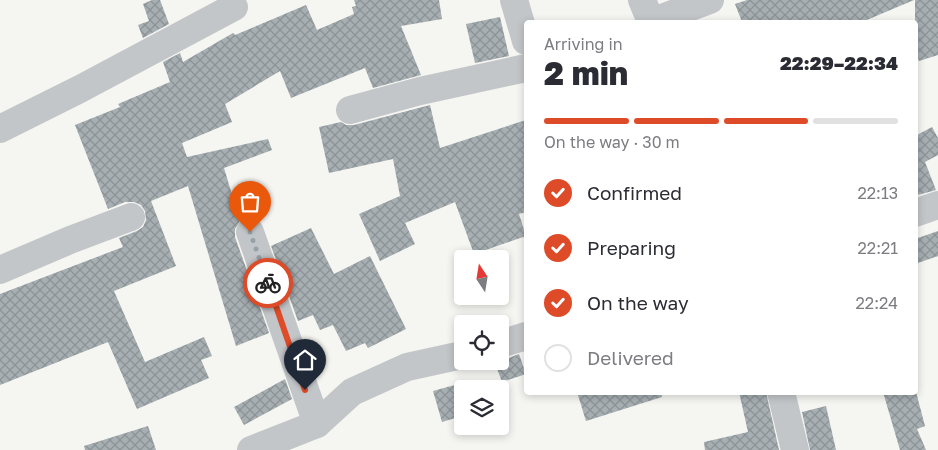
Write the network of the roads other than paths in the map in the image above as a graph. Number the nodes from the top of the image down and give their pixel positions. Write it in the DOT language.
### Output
graph roads {
  1 [pos="514,0"];
  2 [pos="642,0"];
  3 [pos="710,0"];
  4 [pos="234,7"];
  5 [pos="649,20"];
  6 [pos="655,20"];
  7 [pos="524,34"];
  8 [pos="524,68"];
  9 [pos="350,110"];
  10 [pos="0,129"];
  11 [pos="938,205"];
  12 [pos="918,212"];
  13 [pos="131,217"];
  14 [pos="250,232"];
  15 [pos="0,270"];
  16 [pos="524,337"];
  17 [pos="509,341"];
  18 [pos="454,357"];
  19 [pos="782,395"];
  20 [pos="317,424"];
  21 [pos="251,450"];
  22 [pos="795,450"];
  1 -- 7 [label="street"];
  2 -- 5 [label="street"];
  3 -- 6 [label="street"];
  4 -- 10 [label="street"];
  8 -- 9 [label="street"];
  11 -- 12 [label="street"];
  13 -- 15 [label="street"];
  14 -- 20 [label="street"];
  16 -- 17 [label="street"];
  18 -- 20 [label="street"];
  19 -- 22 [label="street"];
  20 -- 21 [label="street"];
}
